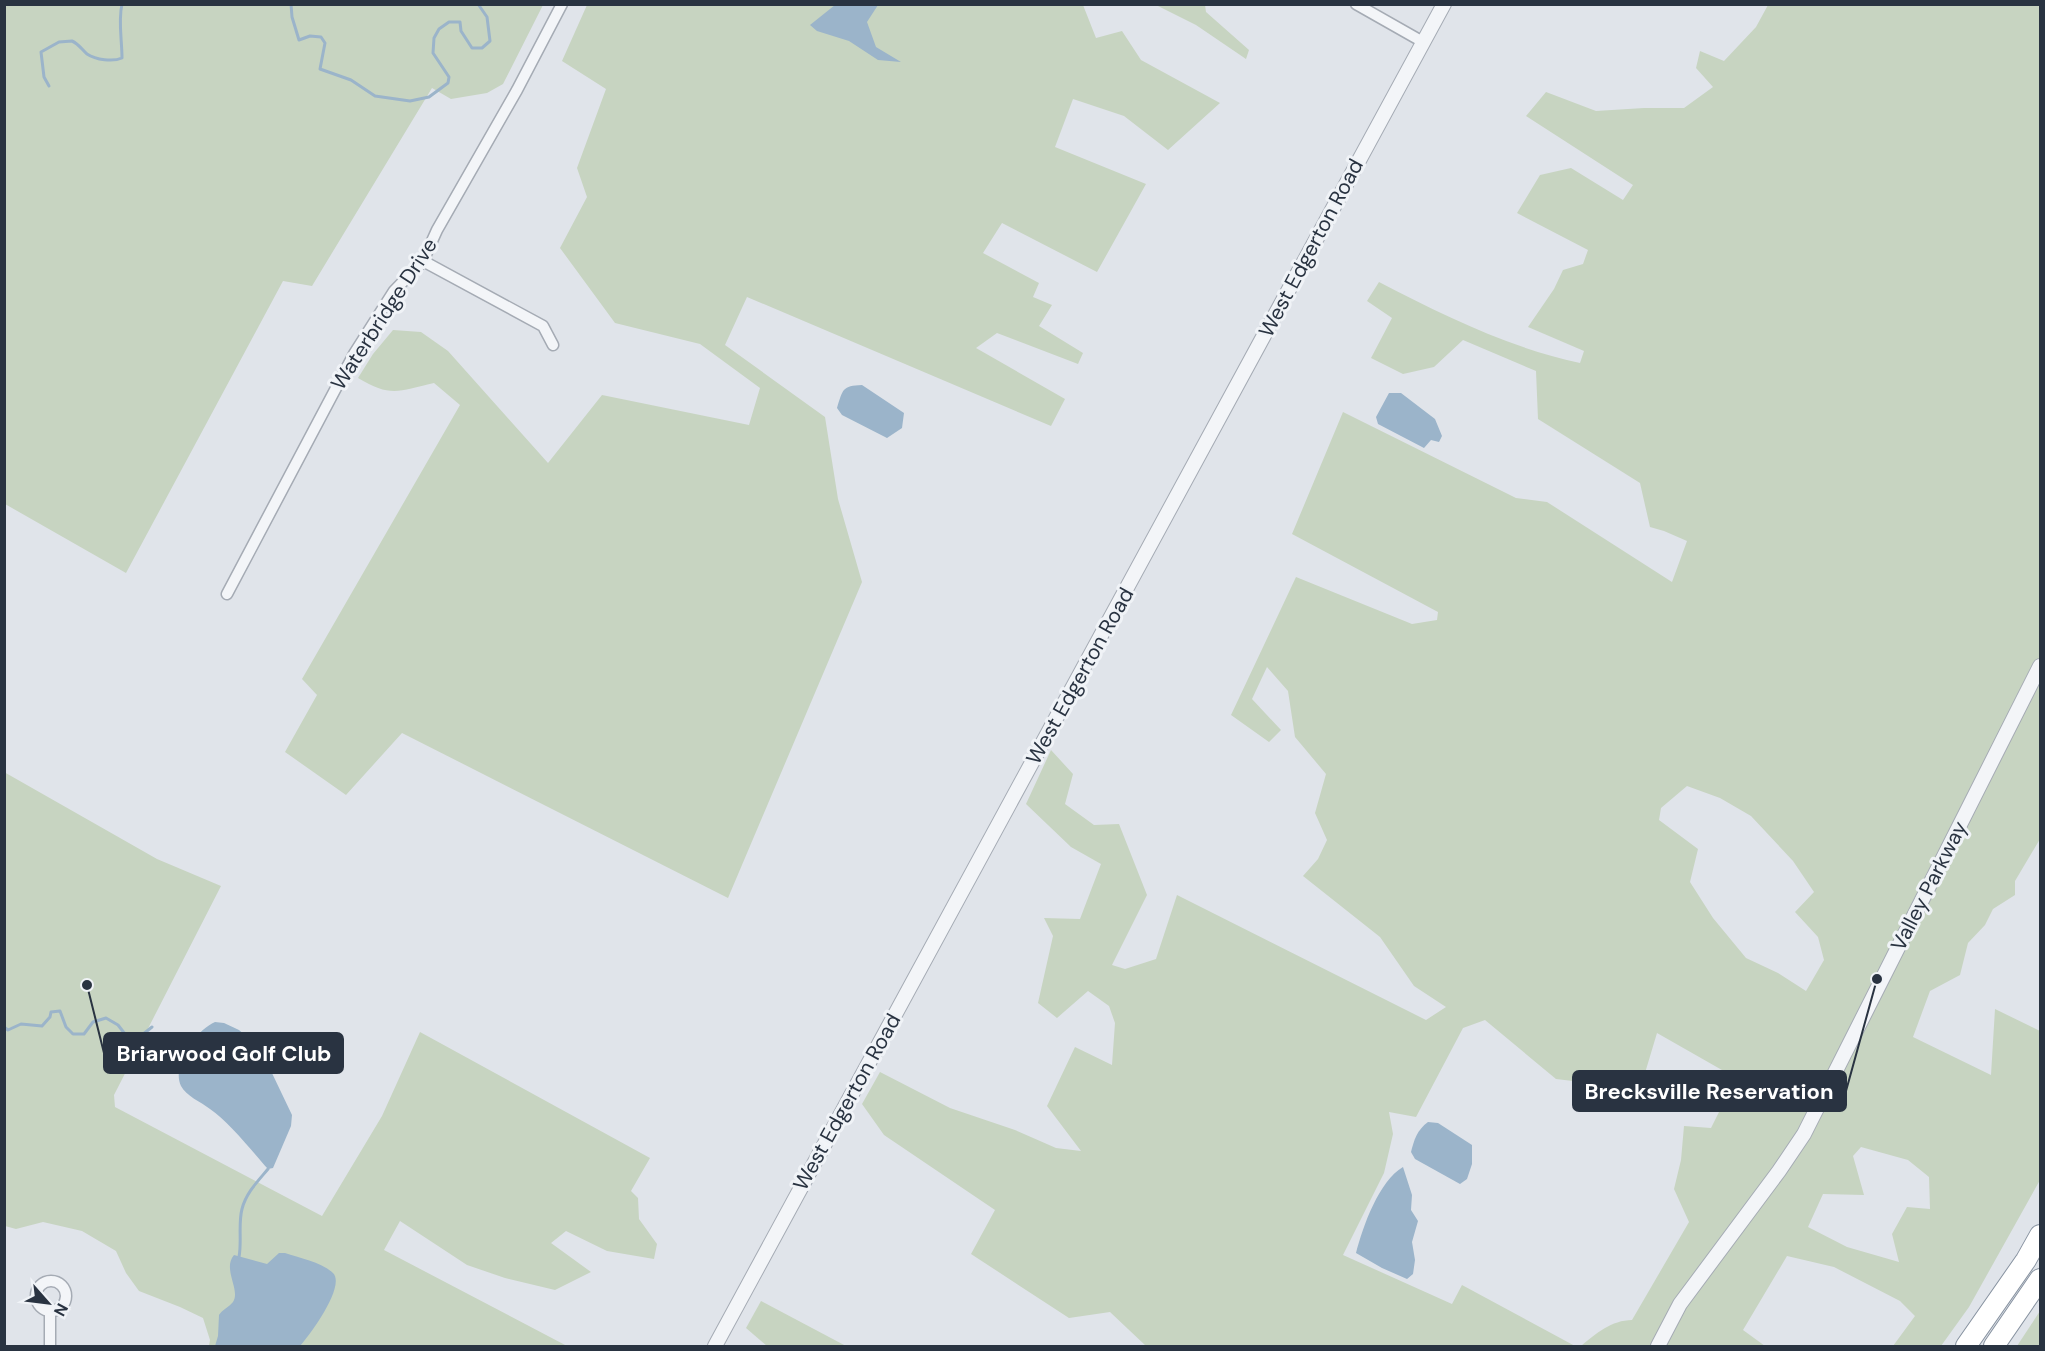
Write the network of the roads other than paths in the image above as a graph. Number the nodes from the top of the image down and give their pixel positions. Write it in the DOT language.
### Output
graph roads {
  1 [pos="562,4"];
  2 [pos="1356,4"];
  3 [pos="1444,4"];
  4 [pos="1423,42"];
  5 [pos="423,261"];
  6 [pos="554,345"];
  7 [pos="227,594"];
  8 [pos="2040,666"];
  9 [pos="2040,1235"];
  10 [pos="2040,1279"];
  11 [pos="50,1312"];
  12 [pos="50,1347"];
  13 [pos="715,1347"];
  14 [pos="1658,1347"];
  15 [pos="1966,1347"];
  16 [pos="1994,1347"];
  1 -- 5 [label="street, Waterbridge Drive"];
  2 -- 4 [label="street"];
  3 -- 4 [label="street, West Edgerton Road"];
  4 -- 13 [label="street, West Edgerton Road"];
  5 -- 6 [label="street"];
  5 -- 7 [label="street, Waterbridge Drive"];
  8 -- 14 [label="street, Valley Parkway"];
  9 -- 15 [label="highway"];
  10 -- 16 [label="highway"];
  11 -- 12 [label="street"];
}
